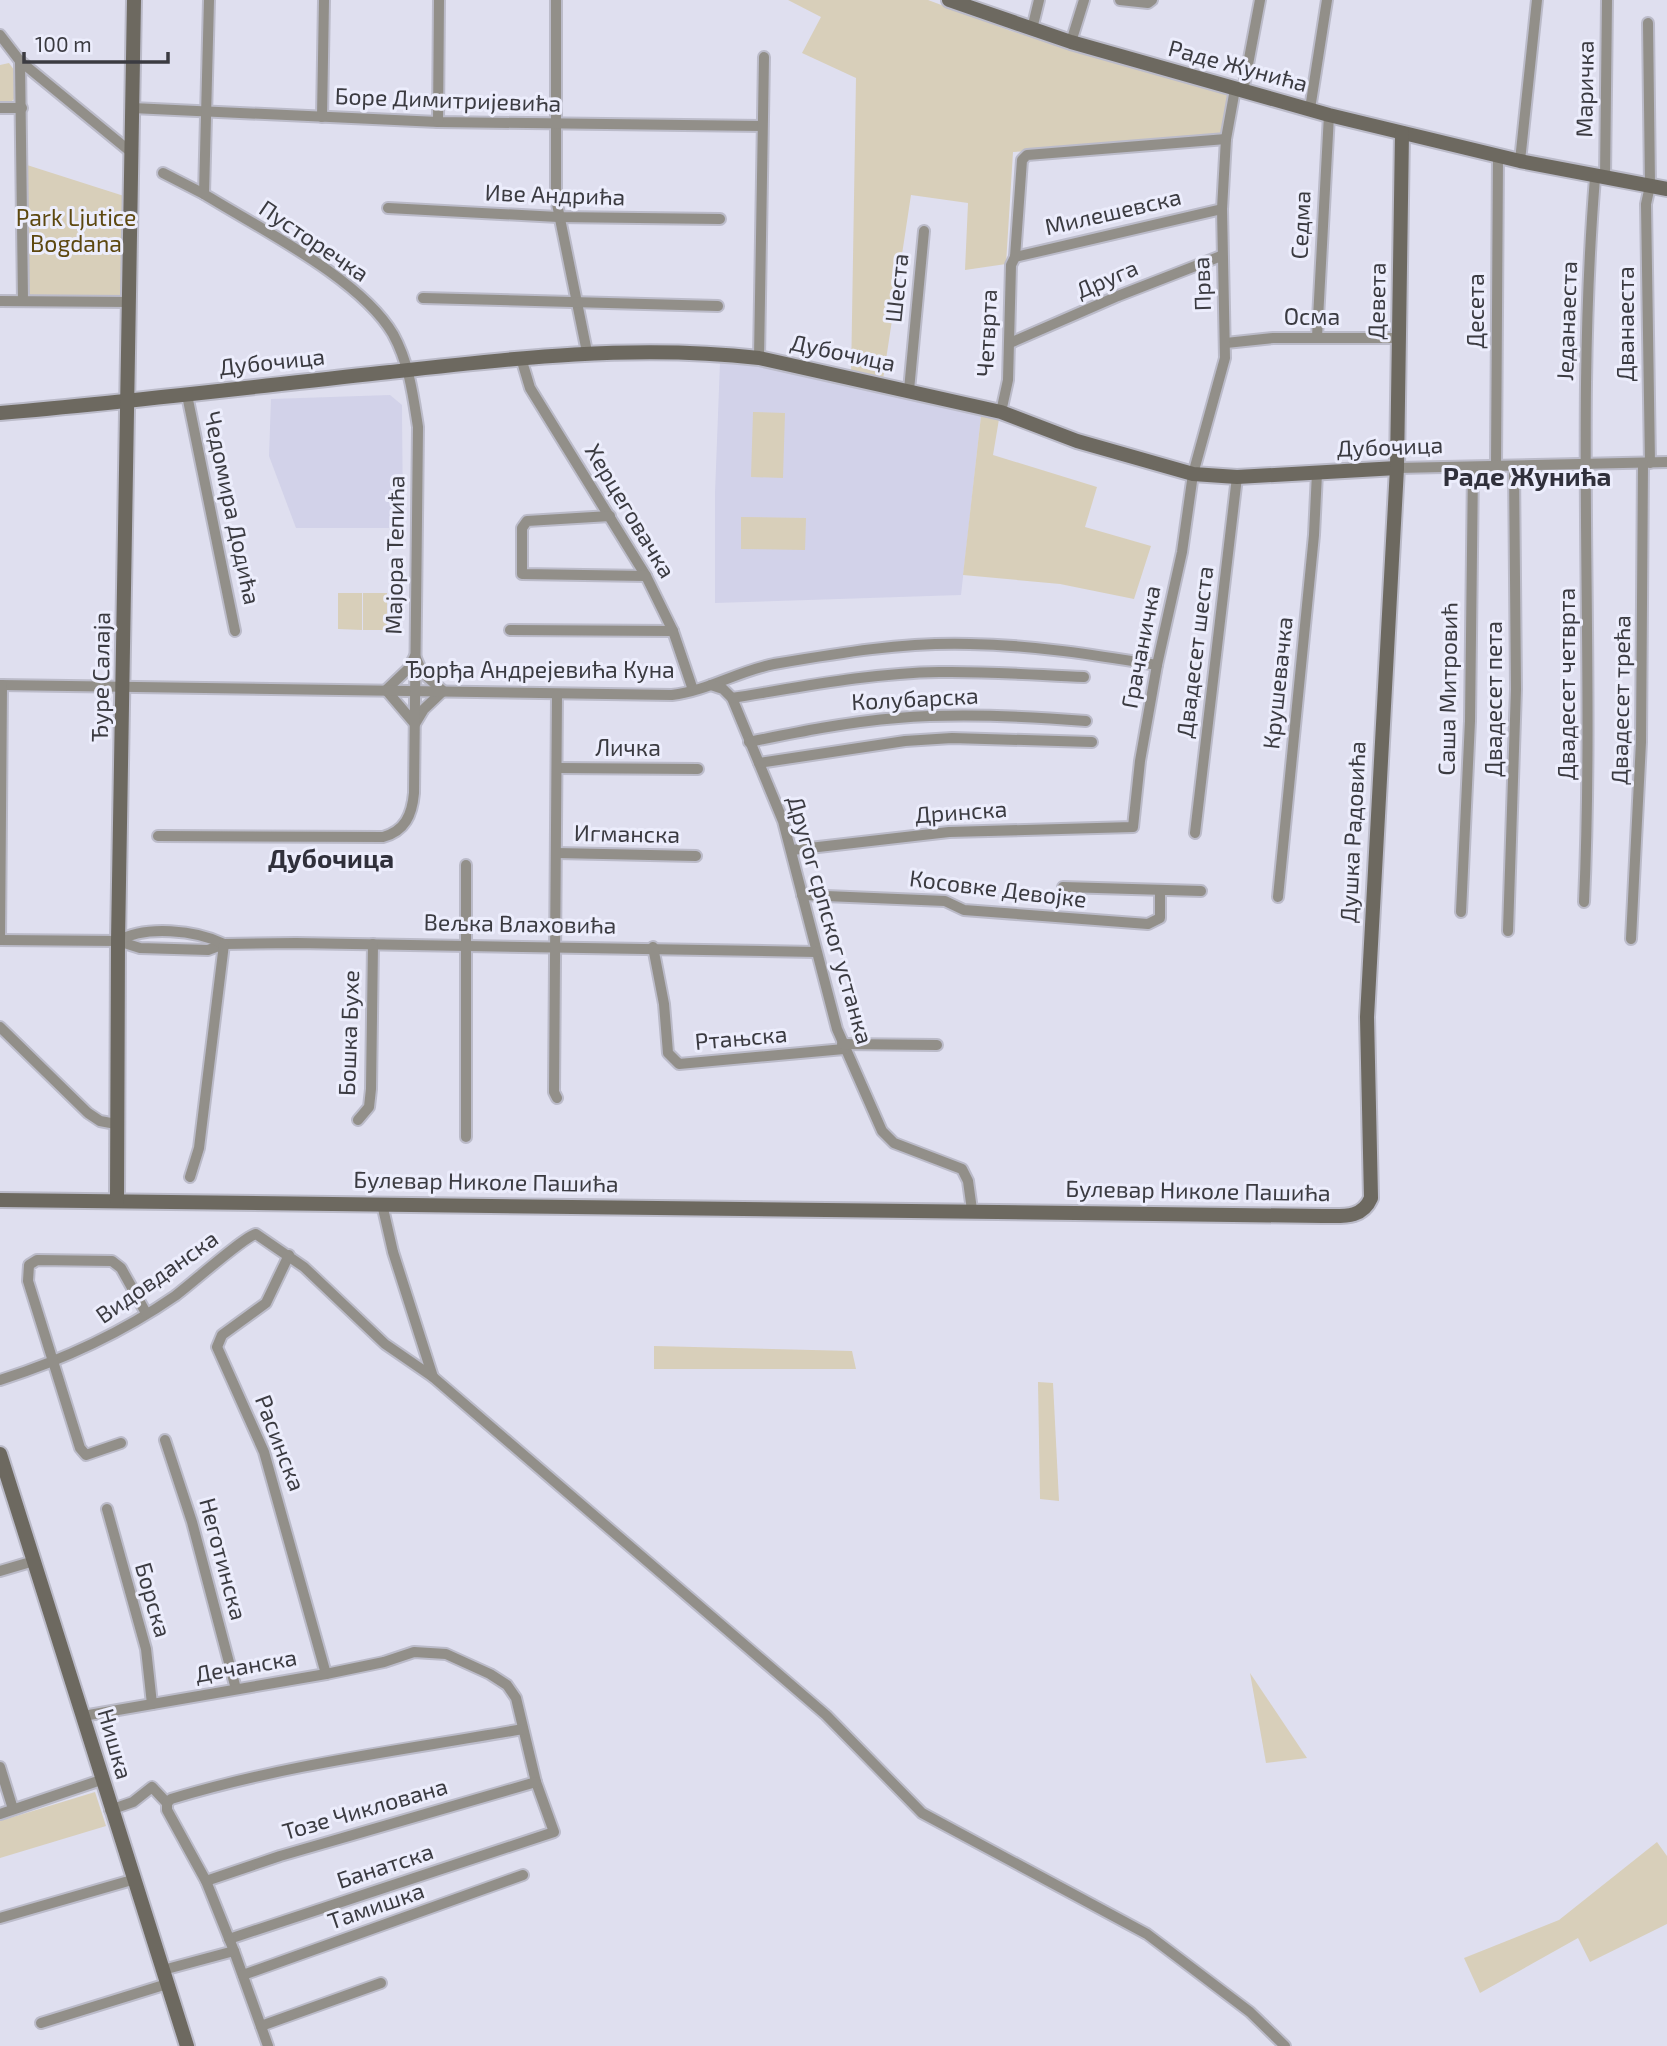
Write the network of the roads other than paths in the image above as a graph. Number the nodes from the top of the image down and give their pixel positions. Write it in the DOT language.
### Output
graph roads {
  1 [pos="134,0"];
  2 [pos="209,0"];
  3 [pos="324,0"];
  4 [pos="439,0"];
  5 [pos="556,0"];
  6 [pos="948,0"];
  7 [pos="1039,0"];
  8 [pos="1084,0"];
  9 [pos="1120,0"];
  10 [pos="1152,0"];
  11 [pos="1259,0"];
  12 [pos="1327,0"];
  13 [pos="1537,0"];
  14 [pos="1607,0"];
  15 [pos="1648,23"];
  16 [pos="1032,29"];
  17 [pos="0,35"];
  18 [pos="1071,42"];
  19 [pos="764,57"];
  20 [pos="20,61"];
  21 [pos="1239,90"];
  22 [pos="0,108"];
  23 [pos="22,108"];
  24 [pos="132,108"];
  25 [pos="1310,109"];
  26 [pos="207,113"];
  27 [pos="1329,115"];
  28 [pos="322,117"];
  29 [pos="438,122"];
  30 [pos="555,124"];
  31 [pos="762,126"];
  32 [pos="1402,134"];
  33 [pos="1226,139"];
  34 [pos="132,153"];
  35 [pos="1498,156"];
  36 [pos="1520,161"];
  37 [pos="163,173"];
  38 [pos="1600,178"];
  39 [pos="1650,186"];
  40 [pos="1667,189"];
  41 [pos="204,194"];
  42 [pos="388,208"];
  43 [pos="1222,209"];
  44 [pos="558,217"];
  45 [pos="720,219"];
  46 [pos="924,231"];
  47 [pos="1221,256"];
  48 [pos="1015,257"];
  49 [pos="423,298"];
  50 [pos="0,301"];
  51 [pos="23,301"];
  52 [pos="130,302"];
  53 [pos="575,304"];
  54 [pos="718,306"];
  55 [pos="1317,337"];
  56 [pos="1399,338"];
  57 [pos="1010,343"];
  58 [pos="1226,343"];
  59 [pos="587,352"];
  60 [pos="521,358"];
  61 [pos="759,358"];
  62 [pos="408,370"];
  63 [pos="909,390"];
  64 [pos="187,394"];
  65 [pos="128,402"];
  66 [pos="1001,412"];
  67 [pos="0,413"];
  68 [pos="1646,463"];
  69 [pos="1667,463"];
  70 [pos="1584,466"];
  71 [pos="1472,467"];
  72 [pos="1496,467"];
  73 [pos="1514,467"];
  74 [pos="1397,468"];
  75 [pos="1317,473"];
  76 [pos="1193,474"];
  77 [pos="1237,477"];
  78 [pos="610,516"];
  79 [pos="646,576"];
  80 [pos="510,630"];
  81 [pos="235,631"];
  82 [pos="673,631"];
  83 [pos="415,656"];
  84 [pos="1157,665"];
  85 [pos="1084,677"];
  86 [pos="1,685"];
  87 [pos="124,685"];
  88 [pos="711,685"];
  89 [pos="386,690"];
  90 [pos="415,690"];
  91 [pos="693,690"];
  92 [pos="443,691"];
  93 [pos="557,695"];
  94 [pos="732,698"];
  95 [pos="1086,721"];
  96 [pos="415,724"];
  97 [pos="749,742"];
  98 [pos="1092,742"];
  99 [pos="759,764"];
  100 [pos="558,768"];
  101 [pos="698,769"];
  102 [pos="1132,828"];
  103 [pos="1195,832"];
  104 [pos="158,836"];
  105 [pos="792,850"];
  106 [pos="557,853"];
  107 [pos="696,856"];
  108 [pos="467,865"];
  109 [pos="1063,887"];
  110 [pos="1160,891"];
  111 [pos="1201,891"];
  112 [pos="802,895"];
  113 [pos="1278,897"];
  114 [pos="1584,902"];
  115 [pos="1461,912"];
  116 [pos="1508,931"];
  117 [pos="1631,939"];
  118 [pos="0,940"];
  119 [pos="118,941"];
  120 [pos="224,944"];
  121 [pos="373,944"];
  122 [pos="466,944"];
  123 [pos="555,945"];
  124 [pos="653,947"];
  125 [pos="816,952"];
  126 [pos="0,1027"];
  127 [pos="937,1045"];
  128 [pos="844,1047"];
  129 [pos="557,1098"];
  130 [pos="358,1121"];
  131 [pos="116,1124"];
  132 [pos="466,1137"];
  133 [pos="190,1177"];
  134 [pos="4,1198"];
  135 [pos="1371,1198"];
  136 [pos="117,1201"];
  137 [pos="382,1204"];
  138 [pos="972,1210"];
  139 [pos="289,1255"];
  140 [pos="146,1313"];
  141 [pos="53,1362"];
  142 [pos="433,1377"];
  143 [pos="0,1380"];
  144 [pos="165,1440"];
  145 [pos="121,1443"];
  146 [pos="0,1454"];
  147 [pos="107,1509"];
  148 [pos="34,1561"];
  149 [pos="0,1571"];
  150 [pos="326,1674"];
  151 [pos="236,1689"];
  152 [pos="152,1704"];
  153 [pos="83,1716"];
  154 [pos="523,1729"];
  155 [pos="0,1767"];
  156 [pos="101,1780"];
  157 [pos="536,1782"];
  158 [pos="166,1803"];
  159 [pos="13,1809"];
  160 [pos="110,1810"];
  161 [pos="0,1814"];
  162 [pos="554,1832"];
  163 [pos="523,1875"];
  164 [pos="132,1880"];
  165 [pos="205,1881"];
  166 [pos="0,1917"];
  167 [pos="229,1939"];
  168 [pos="234,1951"];
  169 [pos="243,1975"];
  170 [pos="165,1977"];
  171 [pos="381,1983"];
  172 [pos="41,2023"];
  173 [pos="261,2026"];
  174 [pos="187,2046"];
  175 [pos="268,2046"];
  176 [pos="1285,2046"];
  1 -- 24 [label="street, Ђуре Салаја"];
  2 -- 26 [label="street"];
  3 -- 28 [label="street"];
  4 -- 29 [label="street"];
  5 -- 30 [label="street"];
  6 -- 16 [label="street, Раде Жунића"];
  7 -- 16 [label="street"];
  8 -- 18 [label="street"];
  9 -- 10 [label="street"];
  11 -- 21 [label="street, Прва"];
  12 -- 25 [label="street"];
  13 -- 36 [label="street"];
  14 -- 38 [label="street, Маричка"];
  15 -- 39 [label="street"];
  16 -- 18 [label="street, Раде Жунића"];
  17 -- 20 [label="street"];
  18 -- 21 [label="street, Раде Жунића"];
  19 -- 31 [label="street"];
  20 -- 23 [label="street"];
  20 -- 34 [label="street"];
  21 -- 25 [label="street, Раде Жунића"];
  21 -- 33 [label="street, Прва"];
  22 -- 23 [label="street"];
  23 -- 51 [label="street"];
  24 -- 26 [label="street, Боре Димитријевића"];
  24 -- 34 [label="street, Ђуре Салаја"];
  25 -- 27 [label="street, Раде Жунића"];
  26 -- 28 [label="street, Боре Димитријевића"];
  26 -- 41 [label="street"];
  27 -- 32 [label="street, Раде Жунића"];
  27 -- 55 [label="street, Седма"];
  28 -- 29 [label="street, Боре Димитријевића"];
  29 -- 30 [label="street, Боре Димитријевића"];
  30 -- 31 [label="street, Боре Димитријевића"];
  30 -- 44 [label="street"];
  31 -- 61 [label="street"];
  32 -- 35 [label="street, Раде Жунића"];
  32 -- 56 [label="street, Девета"];
  33 -- 43 [label="street, Прва"];
  33 -- 48 [label="street, Четврта"];
  34 -- 52 [label="street, Ђуре Салаја"];
  35 -- 36 [label="street, Раде Жунића"];
  35 -- 72 [label="street, Десета"];
  36 -- 38 [label="street, Раде Жунића"];
  37 -- 41 [label="street, Пусторечка"];
  38 -- 39 [label="street, Раде Жунића"];
  38 -- 70 [label="street, Једанаеста"];
  39 -- 40 [label="street, Раде Жунића"];
  39 -- 68 [label="street, Дванаеста"];
  41 -- 62 [label="street, Пусторечка"];
  42 -- 44 [label="street, Иве Андрића"];
  43 -- 47 [label="street, Прва"];
  43 -- 48 [label="street, Милешевска"];
  44 -- 45 [label="street, Иве Андрића"];
  44 -- 53 [label="street"];
  46 -- 63 [label="street, Шеста"];
  47 -- 57 [label="street, Друга"];
  47 -- 58 [label="street, Прва"];
  48 -- 57 [label="street, Четврта"];
  49 -- 53 [label="street"];
  50 -- 51 [label="street"];
  51 -- 52 [label="street"];
  52 -- 65 [label="street, Ђуре Салаја"];
  53 -- 54 [label="street"];
  53 -- 59 [label="street"];
  55 -- 56 [label="street, Осма"];
  55 -- 58 [label="street, Осма"];
  56 -- 74 [label="street, Девета"];
  57 -- 66 [label="street, Четврта"];
  58 -- 76 [label="street, Прва"];
  59 -- 60 [label="street, Дубочица"];
  59 -- 61 [label="street, Дубочица"];
  60 -- 62 [label="street, Дубочица"];
  60 -- 78 [label="street, Херцеговачка"];
  61 -- 63 [label="street, Дубочица"];
  62 -- 64 [label="street, Дубочица"];
  62 -- 83 [label="street, Мајора Тепића"];
  63 -- 66 [label="street, Дубочица"];
  64 -- 65 [label="street, Дубочица"];
  64 -- 81 [label="street, Чедомира Додића"];
  65 -- 67 [label="street, Дубочица"];
  65 -- 87 [label="street, Ђуре Салаја"];
  66 -- 76 [label="street, Дубочица"];
  68 -- 69 [label="street, Дубочица"];
  68 -- 70 [label="street, Дубочица"];
  68 -- 117 [label="street, Двадесет трећа"];
  70 -- 73 [label="street, Дубочица"];
  70 -- 114 [label="street, Двадесет четврта"];
  71 -- 72 [label="street, Дубочица"];
  71 -- 74 [label="street, Дубочица"];
  71 -- 115 [label="street, Саша Митровић"];
  72 -- 73 [label="street, Дубочица"];
  73 -- 116 [label="street, Двадесет пета"];
  74 -- 75 [label="street, Дубочица"];
  74 -- 135 [label="street, Душка Радовића"];
  75 -- 77 [label="street, Дубочица"];
  75 -- 113 [label="street, Крушевачка"];
  76 -- 77 [label="street, Дубочица"];
  76 -- 84 [label="street, Грачаничка"];
  77 -- 103 [label="street, Двадесет шеста"];
  78 -- 79 [label="street, Херцеговачка"];
  78 -- 79 [label="street"];
  79 -- 82 [label="street, Херцеговачка"];
  80 -- 82 [label="street"];
  82 -- 91 [label="street, Херцеговачка"];
  83 -- 89 [label="street"];
  83 -- 90 [label="street, Мајора Тепића"];
  83 -- 92 [label="street"];
  84 -- 88 [label="street, Ђорђа Андрејевића Куна"];
  84 -- 102 [label="street, Грачаничка"];
  85 -- 94 [label="street"];
  86 -- 87 [label="street, Ђорђа Андрејевића Куна"];
  86 -- 118 [label="street"];
  87 -- 89 [label="street, Ђорђа Андрејевића Куна"];
  87 -- 119 [label="street, Ђуре Салаја"];
  88 -- 91 [label="street, Ђорђа Андрејевића Куна"];
  88 -- 94 [label="street"];
  89 -- 90 [label="street, Ђорђа Андрејевића Куна"];
  89 -- 96 [label="street"];
  90 -- 92 [label="street, Ђорђа Андрејевића Куна"];
  90 -- 96 [label="street, Мајора Тепића"];
  91 -- 93 [label="street, Ђорђа Андрејевића Куна"];
  92 -- 93 [label="street, Ђорђа Андрејевића Куна"];
  92 -- 96 [label="street"];
  93 -- 100 [label="street"];
  94 -- 97 [label="street, Другог српског устанка"];
  95 -- 97 [label="street, Колубарска"];
  96 -- 104 [label="street, Мајора Тепића"];
  97 -- 99 [label="street, Другог српског устанка"];
  98 -- 99 [label="street"];
  99 -- 105 [label="street, Другог српског устанка"];
  100 -- 101 [label="street, Личка"];
  100 -- 106 [label="street"];
  102 -- 105 [label="street, Дринска"];
  105 -- 112 [label="street, Другог српског устанка"];
  106 -- 107 [label="street, Игманска"];
  106 -- 123 [label="street"];
  108 -- 122 [label="street"];
  109 -- 110 [label="street, Косовке Девојке"];
  110 -- 111 [label="street, Косовке Девојке"];
  110 -- 112 [label="street, Косовке Девојке"];
  112 -- 125 [label="street, Другог српског устанка"];
  118 -- 119 [label="street, Вељка Влаховића"];
  119 -- 120 [label="street, Вељка Влаховића"];
  119 -- 131 [label="street, Ђуре Салаја"];
  120 -- 121 [label="street, Вељка Влаховића"];
  120 -- 133 [label="street"];
  121 -- 122 [label="street, Вељка Влаховића"];
  121 -- 130 [label="street, Бошка Бухе"];
  122 -- 123 [label="street, Вељка Влаховића"];
  122 -- 132 [label="street"];
  123 -- 124 [label="street, Вељка Влаховића"];
  123 -- 129 [label="street"];
  124 -- 125 [label="street, Вељка Влаховића"];
  124 -- 128 [label="street, Ртањска"];
  125 -- 128 [label="street, Другог српског устанка"];
  126 -- 131 [label="street"];
  127 -- 128 [label="street, Ртањска"];
  128 -- 138 [label="street, Другог српског устанка"];
  131 -- 136 [label="street, Ђуре Салаја"];
  134 -- 136 [label="street, Булевар Николе Пашића"];
  135 -- 138 [label="street, Булевар Николе Пашића"];
  136 -- 137 [label="street, Булевар Николе Пашића"];
  137 -- 138 [label="street, Булевар Николе Пашића"];
  137 -- 142 [label="street"];
  139 -- 140 [label="street, Видовданска"];
  139 -- 142 [label="street"];
  139 -- 150 [label="street, Расинска"];
  140 -- 141 [label="street, Видовданска"];
  140 -- 141 [label="street"];
  141 -- 143 [label="street, Видовданска"];
  141 -- 145 [label="street"];
  142 -- 176 [label="street"];
  144 -- 151 [label="street, Неготинска"];
  146 -- 148 [label="street, Нишка"];
  147 -- 152 [label="street, Борска"];
  148 -- 149 [label="street"];
  148 -- 153 [label="street, Нишка"];
  150 -- 151 [label="street, Дечанска"];
  150 -- 154 [label="street, Дечанска"];
  151 -- 152 [label="street, Дечанска"];
  152 -- 153 [label="street, Дечанска"];
  153 -- 156 [label="street, Нишка"];
  154 -- 157 [label="street, Дечанска"];
  154 -- 158 [label="street"];
  155 -- 159 [label="street"];
  156 -- 159 [label="street"];
  156 -- 160 [label="street, Нишка"];
  157 -- 162 [label="street, Дечанска"];
  157 -- 165 [label="street, Тозе Чиклована"];
  158 -- 160 [label="street"];
  158 -- 165 [label="street"];
  159 -- 161 [label="street"];
  160 -- 164 [label="street, Нишка"];
  162 -- 167 [label="street, Банатска"];
  163 -- 169 [label="street, Тамишка"];
  164 -- 166 [label="street"];
  164 -- 170 [label="street, Нишка"];
  165 -- 167 [label="street"];
  167 -- 168 [label="street"];
  168 -- 169 [label="street"];
  168 -- 170 [label="street"];
  169 -- 173 [label="street"];
  170 -- 172 [label="street"];
  170 -- 174 [label="street, Нишка"];
  171 -- 173 [label="street"];
  173 -- 175 [label="street"];
}
